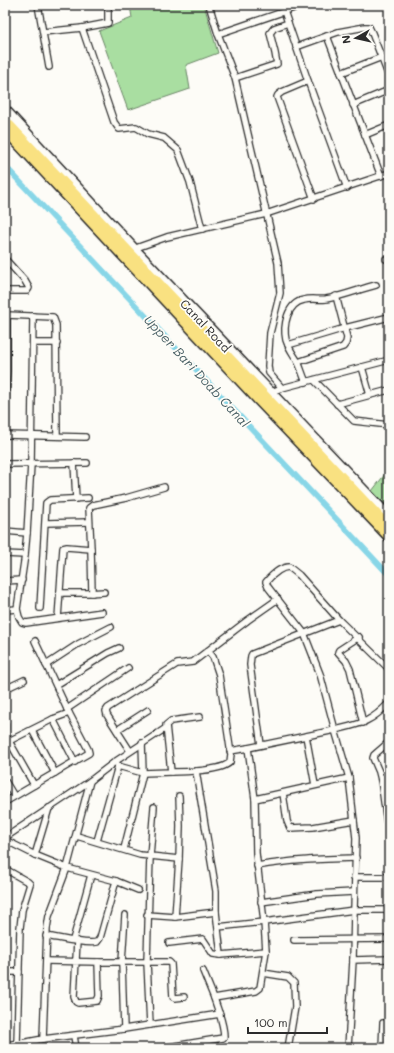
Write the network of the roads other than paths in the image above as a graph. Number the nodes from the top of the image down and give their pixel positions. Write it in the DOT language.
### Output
graph roads {
  1 [pos="38,5"];
  2 [pos="108,5"];
  3 [pos="209,5"];
  4 [pos="303,5"];
  5 [pos="284,12"];
  6 [pos="288,23"];
  7 [pos="82,28"];
  8 [pos="42,32"];
  9 [pos="218,34"];
  10 [pos="327,36"];
  11 [pos="296,47"];
  12 [pos="382,57"];
  13 [pos="49,67"];
  14 [pos="341,73"];
  15 [pos="389,77"];
  16 [pos="235,78"];
  17 [pos="308,81"];
  18 [pos="389,90"];
  19 [pos="353,105"];
  20 [pos="5,109"];
  21 [pos="5,120"];
  22 [pos="389,125"];
  23 [pos="5,130"];
  24 [pos="365,135"];
  25 [pos="389,173"];
  26 [pos="381,176"];
  27 [pos="347,188"];
  28 [pos="314,199"];
  29 [pos="266,214"];
  30 [pos="202,229"];
  31 [pos="128,251"];
  32 [pos="5,259"];
  33 [pos="376,285"];
  34 [pos="5,291"];
  35 [pos="336,296"];
  36 [pos="6,315"];
  37 [pos="33,316"];
  38 [pos="389,317"];
  39 [pos="345,328"];
  40 [pos="32,343"];
  41 [pos="56,343"];
  42 [pos="288,345"];
  43 [pos="389,360"];
  44 [pos="298,362"];
  45 [pos="362,367"];
  46 [pos="6,371"];
  47 [pos="314,380"];
  48 [pos="306,382"];
  49 [pos="282,388"];
  50 [pos="389,390"];
  51 [pos="370,395"];
  52 [pos="265,396"];
  53 [pos="337,404"];
  54 [pos="5,406"];
  55 [pos="389,425"];
  56 [pos="5,435"];
  57 [pos="30,436"];
  58 [pos="57,436"];
  59 [pos="85,437"];
  60 [pos="74,463"];
  61 [pos="87,463"];
  62 [pos="5,464"];
  63 [pos="30,464"];
  64 [pos="164,487"];
  65 [pos="88,498"];
  66 [pos="76,499"];
  67 [pos="389,516"];
  68 [pos="89,522"];
  69 [pos="46,523"];
  70 [pos="389,527"];
  71 [pos="5,531"];
  72 [pos="27,533"];
  73 [pos="389,537"];
  74 [pos="91,549"];
  75 [pos="5,554"];
  76 [pos="25,555"];
  77 [pos="22,580"];
  78 [pos="5,581"];
  79 [pos="104,592"];
  80 [pos="60,593"];
  81 [pos="92,593"];
  82 [pos="278,600"];
  83 [pos="40,608"];
  84 [pos="17,609"];
  85 [pos="5,610"];
  86 [pos="102,612"];
  87 [pos="58,618"];
  88 [pos="339,620"];
  89 [pos="111,627"];
  90 [pos="304,633"];
  91 [pos="359,637"];
  92 [pos="34,641"];
  93 [pos="119,648"];
  94 [pos="208,651"];
  95 [pos="46,665"];
  96 [pos="128,668"];
  97 [pos="389,669"];
  98 [pos="24,680"];
  99 [pos="56,685"];
  100 [pos="5,689"];
  101 [pos="389,703"];
  102 [pos="148,710"];
  103 [pos="68,711"];
  104 [pos="200,717"];
  105 [pos="53,719"];
  106 [pos="363,723"];
  107 [pos="5,725"];
  108 [pos="166,728"];
  109 [pos="5,729"];
  110 [pos="32,730"];
  111 [pos="117,730"];
  112 [pos="335,730"];
  113 [pos="5,734"];
  114 [pos="306,736"];
  115 [pos="9,741"];
  116 [pos="389,742"];
  117 [pos="142,743"];
  118 [pos="261,745"];
  119 [pos="248,748"];
  120 [pos="130,751"];
  121 [pos="230,751"];
  122 [pos="75,762"];
  123 [pos="117,764"];
  124 [pos="196,771"];
  125 [pos="171,772"];
  126 [pos="56,773"];
  127 [pos="143,773"];
  128 [pos="389,773"];
  129 [pos="349,778"];
  130 [pos="5,780"];
  131 [pos="381,780"];
  132 [pos="90,781"];
  133 [pos="34,785"];
  134 [pos="315,785"];
  135 [pos="283,793"];
  136 [pos="14,796"];
  137 [pos="178,796"];
  138 [pos="255,799"];
  139 [pos="5,802"];
  140 [pos="154,806"];
  141 [pos="49,808"];
  142 [pos="354,820"];
  143 [pos="7,831"];
  144 [pos="77,836"];
  145 [pos="389,838"];
  146 [pos="97,841"];
  147 [pos="124,849"];
  148 [pos="35,855"];
  149 [pos="150,856"];
  150 [pos="356,858"];
  151 [pos="179,859"];
  152 [pos="257,866"];
  153 [pos="67,868"];
  154 [pos="5,869"];
  155 [pos="92,875"];
  156 [pos="354,877"];
  157 [pos="389,877"];
  158 [pos="116,881"];
  159 [pos="138,890"];
  160 [pos="354,892"];
  161 [pos="261,902"];
  162 [pos="354,910"];
  163 [pos="389,910"];
  164 [pos="216,912"];
  165 [pos="125,915"];
  166 [pos="147,915"];
  167 [pos="175,917"];
  168 [pos="264,922"];
  169 [pos="218,927"];
  170 [pos="46,936"];
  171 [pos="389,939"];
  172 [pos="294,940"];
  173 [pos="353,940"];
  174 [pos="75,941"];
  175 [pos="169,943"];
  176 [pos="266,951"];
  177 [pos="222,956"];
  178 [pos="389,958"];
  179 [pos="352,960"];
  180 [pos="46,961"];
  181 [pos="76,961"];
  182 [pos="98,962"];
  183 [pos="122,962"];
  184 [pos="147,962"];
  185 [pos="203,971"];
  186 [pos="5,972"];
  187 [pos="19,972"];
  188 [pos="263,973"];
  189 [pos="184,997"];
  190 [pos="214,998"];
  191 [pos="220,1014"];
  192 [pos="383,1023"];
  193 [pos="150,1025"];
  194 [pos="124,1029"];
  195 [pos="74,1036"];
  196 [pos="43,1039"];
  197 [pos="5,1045"];
  198 [pos="21,1045"];
  199 [pos="76,1048"];
  200 [pos="162,1048"];
  201 [pos="288,1048"];
  202 [pos="348,1048"];
  203 [pos="382,1048"];
  1 -- 8 [label="street"];
  2 -- 7 [label="street"];
  3 -- 9 [label="street"];
  4 -- 5 [label="street"];
  5 -- 6 [label="street"];
  5 -- 9 [label="street"];
  6 -- 11 [label="street"];
  6 -- 16 [label="street"];
  7 -- 8 [label="street"];
  7 -- 30 [label="street"];
  8 -- 13 [label="street"];
  9 -- 16 [label="street"];
  10 -- 11 [label="street"];
  10 -- 12 [label="street"];
  10 -- 14 [label="street"];
  11 -- 17 [label="street"];
  12 -- 14 [label="street"];
  12 -- 15 [label="street"];
  14 -- 19 [label="street"];
  16 -- 29 [label="street"];
  17 -- 27 [label="street"];
  17 -- 28 [label="street"];
  18 -- 19 [label="street"];
  19 -- 24 [label="street"];
  20 -- 31 [label="street"];
  21 -- 31 [label="main road, Canal Road"];
  22 -- 24 [label="street"];
  23 -- 31 [label="main road, Canal Road"];
  24 -- 26 [label="street"];
  25 -- 26 [label="street"];
  26 -- 27 [label="street"];
  27 -- 28 [label="street"];
  28 -- 29 [label="street"];
  29 -- 30 [label="street"];
  29 -- 49 [label="street"];
  30 -- 31 [label="street"];
  31 -- 52 [label="main road, Canal Road"];
  32 -- 34 [label="street"];
  33 -- 35 [label="street"];
  35 -- 39 [label="street"];
  35 -- 42 [label="street"];
  36 -- 37 [label="street"];
  36 -- 46 [label="street"];
  37 -- 40 [label="street"];
  37 -- 41 [label="street"];
  38 -- 39 [label="street"];
  39 -- 42 [label="street"];
  39 -- 44 [label="street"];
  40 -- 41 [label="street"];
  40 -- 57 [label="street"];
  41 -- 58 [label="street"];
  42 -- 44 [label="street"];
  43 -- 45 [label="street"];
  44 -- 48 [label="street"];
  45 -- 47 [label="street"];
  45 -- 51 [label="street"];
  46 -- 54 [label="street"];
  47 -- 48 [label="street"];
  47 -- 53 [label="street"];
  48 -- 49 [label="street"];
  49 -- 52 [label="street"];
  50 -- 51 [label="street"];
  51 -- 53 [label="street"];
  52 -- 67 [label="street"];
  52 -- 70 [label="main road, Canal Road"];
  52 -- 73 [label="main road, Canal Road"];
  53 -- 55 [label="street"];
  56 -- 57 [label="street"];
  57 -- 58 [label="street"];
  57 -- 63 [label="street"];
  58 -- 59 [label="street"];
  60 -- 61 [label="street"];
  60 -- 63 [label="street"];
  60 -- 66 [label="street"];
  62 -- 63 [label="street"];
  63 -- 72 [label="street"];
  64 -- 68 [label="street"];
  65 -- 66 [label="street"];
  66 -- 69 [label="street"];
  68 -- 69 [label="street"];
  68 -- 74 [label="street"];
  69 -- 83 [label="street"];
  71 -- 72 [label="street"];
  72 -- 76 [label="street"];
  74 -- 80 [label="street"];
  74 -- 81 [label="street"];
  75 -- 76 [label="street"];
  76 -- 77 [label="street"];
  77 -- 78 [label="street"];
  77 -- 84 [label="street"];
  79 -- 81 [label="street"];
  80 -- 81 [label="street"];
  80 -- 87 [label="street"];
  82 -- 88 [label="street"];
  82 -- 90 [label="street"];
  82 -- 94 [label="street"];
  84 -- 85 [label="street"];
  84 -- 87 [label="street"];
  86 -- 87 [label="street"];
  88 -- 90 [label="street"];
  88 -- 91 [label="street"];
  89 -- 95 [label="street"];
  90 -- 112 [label="street"];
  90 -- 118 [label="street"];
  91 -- 97 [label="street"];
  91 -- 106 [label="street"];
  92 -- 95 [label="street"];
  93 -- 99 [label="street"];
  94 -- 111 [label="street"];
  94 -- 121 [label="street"];
  95 -- 99 [label="street"];
  96 -- 103 [label="street"];
  98 -- 100 [label="street"];
  99 -- 103 [label="street"];
  101 -- 106 [label="street"];
  102 -- 111 [label="street"];
  103 -- 105 [label="street"];
  103 -- 122 [label="street"];
  104 -- 108 [label="street"];
  105 -- 110 [label="street"];
  105 -- 122 [label="street"];
  106 -- 112 [label="street"];
  107 -- 109 [label="street"];
  108 -- 117 [label="street"];
  108 -- 125 [label="street"];
  110 -- 115 [label="street"];
  110 -- 126 [label="street"];
  111 -- 120 [label="street"];
  112 -- 114 [label="street"];
  112 -- 129 [label="street"];
  113 -- 115 [label="street"];
  114 -- 118 [label="street"];
  114 -- 134 [label="street"];
  115 -- 133 [label="street"];
  116 -- 131 [label="street"];
  117 -- 120 [label="street"];
  117 -- 127 [label="street"];
  118 -- 119 [label="street"];
  119 -- 121 [label="street"];
  119 -- 138 [label="street"];
  120 -- 123 [label="street"];
  121 -- 124 [label="street"];
  122 -- 126 [label="street"];
  123 -- 127 [label="street"];
  123 -- 132 [label="street"];
  123 -- 146 [label="street"];
  124 -- 125 [label="street"];
  124 -- 164 [label="street"];
  125 -- 127 [label="street"];
  126 -- 133 [label="street"];
  127 -- 147 [label="street"];
  128 -- 131 [label="street"];
  129 -- 134 [label="street"];
  129 -- 142 [label="street"];
  130 -- 136 [label="street"];
  131 -- 145 [label="street"];
  132 -- 141 [label="street"];
  132 -- 144 [label="street"];
  133 -- 136 [label="street"];
  134 -- 135 [label="street"];
  135 -- 138 [label="street"];
  135 -- 142 [label="street"];
  136 -- 139 [label="street"];
  137 -- 151 [label="street"];
  138 -- 152 [label="street"];
  140 -- 149 [label="street"];
  141 -- 143 [label="street"];
  141 -- 148 [label="street"];
  142 -- 150 [label="street"];
  143 -- 148 [label="street"];
  144 -- 146 [label="street"];
  144 -- 153 [label="street"];
  146 -- 147 [label="street"];
  147 -- 149 [label="street"];
  148 -- 153 [label="street"];
  149 -- 151 [label="street"];
  149 -- 166 [label="street"];
  150 -- 152 [label="street"];
  150 -- 156 [label="street"];
  151 -- 167 [label="street"];
  152 -- 161 [label="street"];
  153 -- 155 [label="street"];
  153 -- 170 [label="street"];
  154 -- 187 [label="street"];
  155 -- 158 [label="street"];
  155 -- 174 [label="street"];
  156 -- 157 [label="street"];
  156 -- 160 [label="street"];
  158 -- 159 [label="street"];
  158 -- 174 [label="street"];
  160 -- 161 [label="street"];
  160 -- 162 [label="street"];
  161 -- 168 [label="street"];
  162 -- 163 [label="street"];
  162 -- 168 [label="street"];
  162 -- 173 [label="street"];
  164 -- 167 [label="street"];
  164 -- 169 [label="street"];
  165 -- 183 [label="street"];
  166 -- 167 [label="street"];
  166 -- 184 [label="street"];
  168 -- 169 [label="street"];
  168 -- 176 [label="street"];
  169 -- 177 [label="street"];
  170 -- 174 [label="street"];
  170 -- 180 [label="street"];
  171 -- 173 [label="street"];
  172 -- 173 [label="street"];
  173 -- 179 [label="street"];
  174 -- 181 [label="street"];
  175 -- 177 [label="street"];
  176 -- 177 [label="street"];
  176 -- 188 [label="street"];
  178 -- 179 [label="street"];
  179 -- 202 [label="street"];
  180 -- 181 [label="street"];
  180 -- 196 [label="street"];
  181 -- 182 [label="street"];
  181 -- 182 [label="street"];
  182 -- 183 [label="street"];
  183 -- 184 [label="street"];
  183 -- 194 [label="street"];
  184 -- 189 [label="street"];
  184 -- 193 [label="street"];
  185 -- 190 [label="street"];
  186 -- 187 [label="street"];
  187 -- 198 [label="street"];
  188 -- 190 [label="street"];
  188 -- 201 [label="street"];
  190 -- 191 [label="street"];
  191 -- 193 [label="street"];
  191 -- 200 [label="street"];
  192 -- 203 [label="street"];
  193 -- 194 [label="street"];
  194 -- 195 [label="street"];
  195 -- 196 [label="street"];
  195 -- 199 [label="street"];
  196 -- 198 [label="street"];
  197 -- 198 [label="street"];
}
